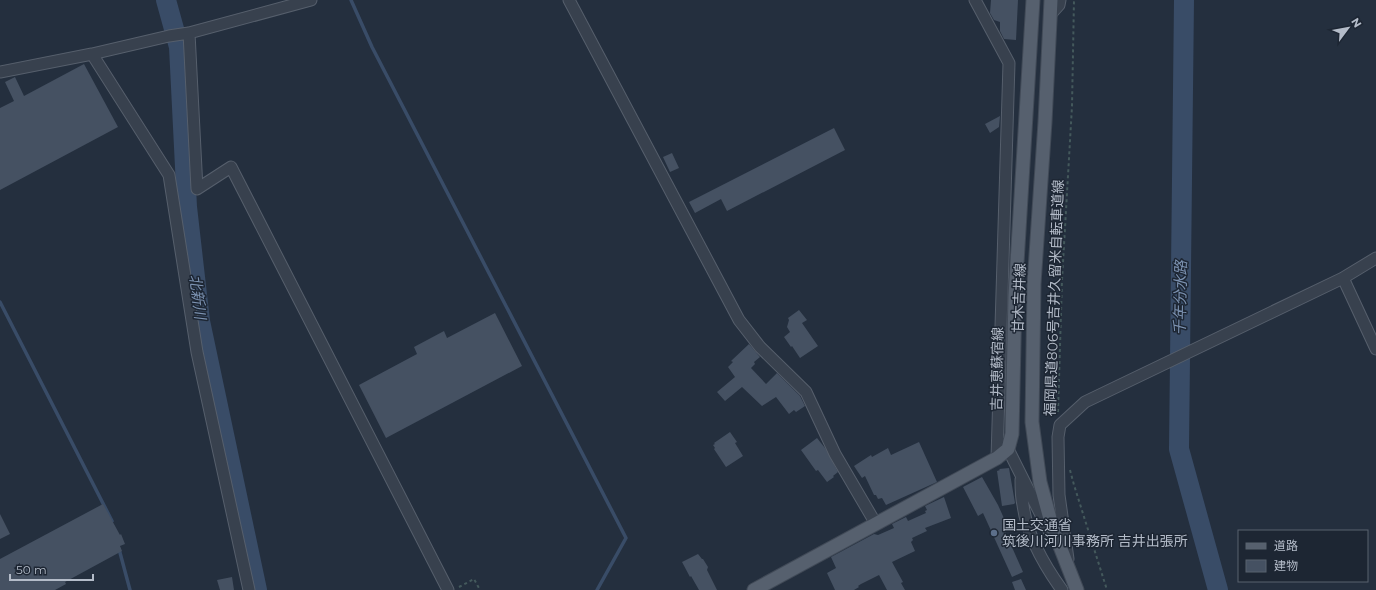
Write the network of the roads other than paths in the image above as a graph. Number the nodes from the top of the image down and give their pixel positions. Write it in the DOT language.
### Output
graph roads {
  1 [pos="311,0"];
  2 [pos="569,0"];
  3 [pos="975,0"];
  4 [pos="1033,0"];
  5 [pos="1051,0"];
  6 [pos="1060,0"];
  7 [pos="1050,15"];
  8 [pos="190,33"];
  9 [pos="92,54"];
  10 [pos="0,72"];
  11 [pos="1376,258"];
  12 [pos="1343,278"];
  13 [pos="1376,349"];
  14 [pos="1008,449"];
  15 [pos="997,458"];
  16 [pos="1020,474"];
  17 [pos="876,524"];
  18 [pos="1071,577"];
  19 [pos="453,589"];
  20 [pos="249,590"];
  21 [pos="754,590"];
  22 [pos="1062,590"];
  23 [pos="1077,590"];
  1 -- 8 [label="street"];
  2 -- 17 [label="street"];
  3 -- 15 [label="street"];
  4 -- 14 [label="main road, 吉井恵蘇宿線"];
  5 -- 7 [label="main road, 甘木吉井線"];
  6 -- 7 [label="street"];
  7 -- 18 [label="main road, 甘木吉井線"];
  8 -- 9 [label="street"];
  8 -- 19 [label="street"];
  9 -- 10 [label="street"];
  9 -- 20 [label="street"];
  11 -- 12 [label="street"];
  12 -- 13 [label="street"];
  12 -- 18 [label="street"];
  14 -- 15 [label="main road"];
  14 -- 16 [label="street"];
  15 -- 17 [label="main road"];
  16 -- 18 [label="street"];
  16 -- 22 [label="street"];
  17 -- 21 [label="main road"];
  18 -- 23 [label="main road, 甘木吉井線"];
}
